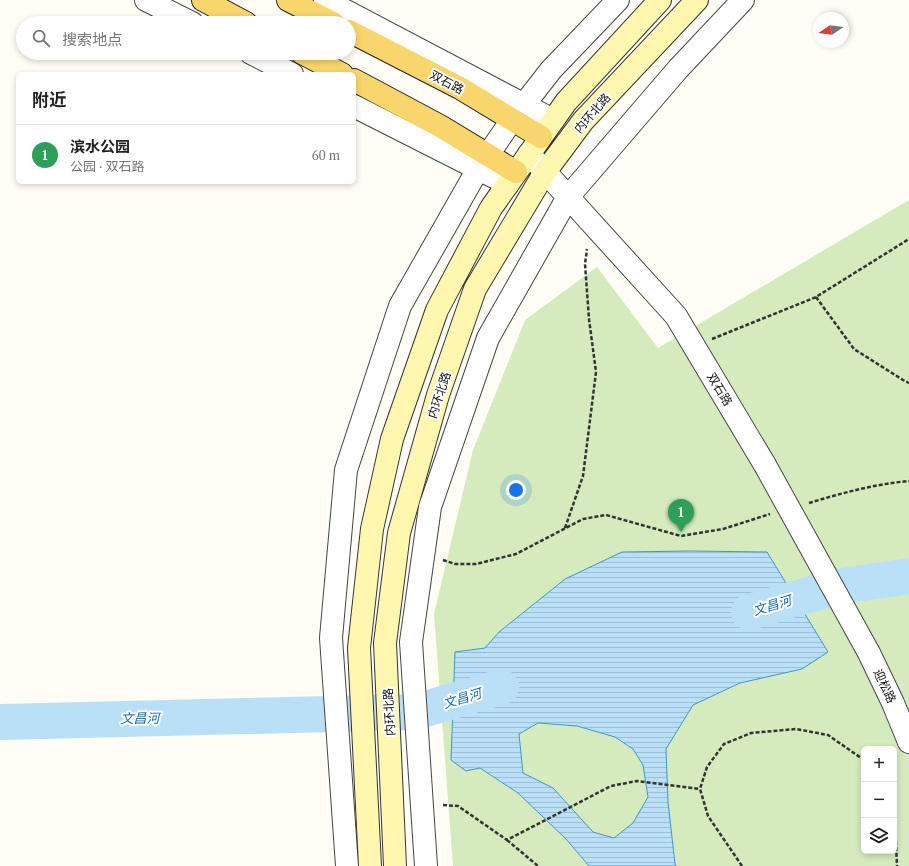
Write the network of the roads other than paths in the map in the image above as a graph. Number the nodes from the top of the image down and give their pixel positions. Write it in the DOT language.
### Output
graph roads {
  1 [pos="146,0"];
  2 [pos="203,0"];
  3 [pos="288,0"];
  4 [pos="325,0"];
  5 [pos="618,0"];
  6 [pos="660,0"];
  7 [pos="697,0"];
  8 [pos="744,0"];
  9 [pos="178,16"];
  10 [pos="233,16"];
  11 [pos="319,16"];
  12 [pos="353,16"];
  13 [pos="356,18"];
  14 [pos="356,35"];
  15 [pos="265,60"];
  16 [pos="315,60"];
  17 [pos="288,72"];
  18 [pos="338,72"];
  19 [pos="356,81"];
  20 [pos="356,107"];
  21 [pos="518,112"];
  22 [pos="547,129"];
  23 [pos="529,154"];
  24 [pos="483,162"];
  25 [pos="545,172"];
  26 [pos="512,178"];
  27 [pos="568,197"];
  28 [pos="869,653"];
  29 [pos="901,708"];
  30 [pos="909,742"];
  31 [pos="346,866"];
  32 [pos="370,866"];
  33 [pos="395,866"];
  34 [pos="426,866"];
  1 -- 9 [label="street"];
  2 -- 10 [label="main road"];
  3 -- 11 [label="main road"];
  4 -- 12 [label="street"];
  5 -- 21 [label="street"];
  6 -- 22 [label="main road"];
  7 -- 25 [label="main road, 内环北路"];
  8 -- 27 [label="street"];
  13 -- 21 [label="street"];
  14 -- 21 [label="main road, 双石路"];
  15 -- 17 [label="street"];
  16 -- 18 [label="main road"];
  19 -- 24 [label="main road"];
  20 -- 24 [label="street"];
  21 -- 22 [label="main road, 双石路"];
  21 -- 24 [label="street"];
  22 -- 23 [label="main road"];
  23 -- 25 [label="street, 双石路"];
  23 -- 26 [label="main road"];
  24 -- 26 [label="main road"];
  24 -- 31 [label="street"];
  25 -- 27 [label="street, 双石路"];
  25 -- 33 [label="main road, 内环北路"];
  26 -- 32 [label="main road"];
  27 -- 28 [label="street, 双石路, bridge"];
  27 -- 34 [label="street"];
  28 -- 29 [label="street, 迎松路"];
  29 -- 30 [label="street, 迎松路"];
}
